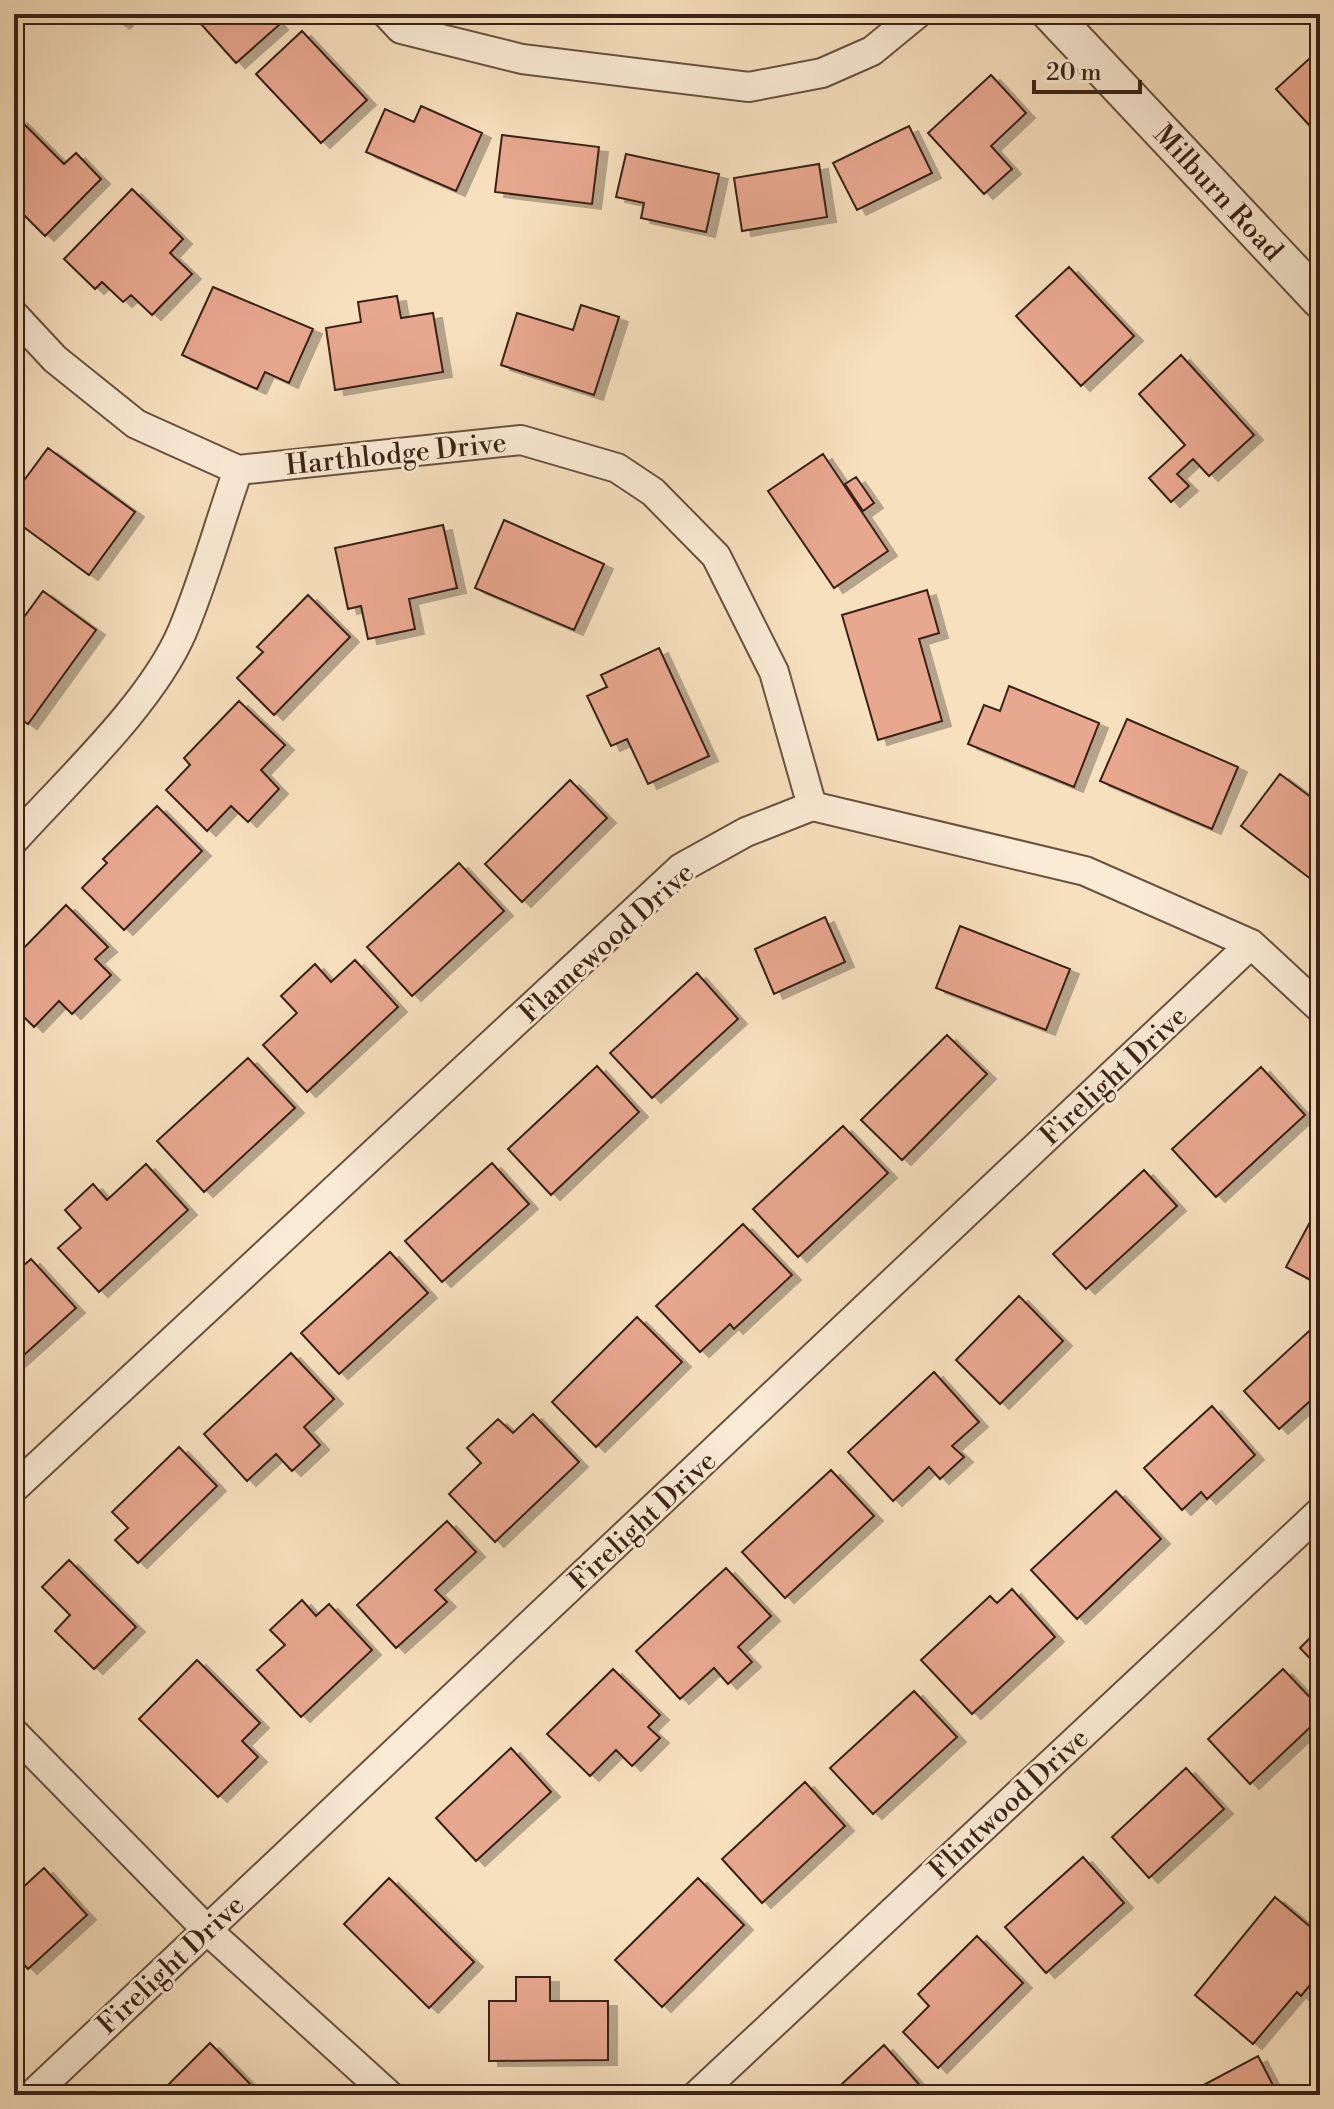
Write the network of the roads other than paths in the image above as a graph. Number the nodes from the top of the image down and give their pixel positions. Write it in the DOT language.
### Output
graph roads {
  1 [pos="387,14"];
  2 [pos="917,14"];
  3 [pos="1051,14"];
  4 [pos="1320,300"];
  5 [pos="14,315"];
  6 [pos="238,470"];
  7 [pos="812,806"];
  8 [pos="14,840"];
  9 [pos="1251,944"];
  10 [pos="1320,1008"];
  11 [pos="14,1488"];
  12 [pos="1320,1512"];
  13 [pos="14,1733"];
  14 [pos="207,1930"];
  15 [pos="32,2095"];
  16 [pos="389,2095"];
  17 [pos="697,2095"];
  1 -- 2 [label="street"];
  3 -- 4 [label="street, Milburn Road"];
  5 -- 6 [label="street"];
  6 -- 7 [label="street, Harthlodge Drive"];
  6 -- 8 [label="street"];
  7 -- 9 [label="street"];
  7 -- 11 [label="street, Flamewood Drive"];
  9 -- 10 [label="street"];
  9 -- 14 [label="street, Firelight Drive"];
  12 -- 17 [label="street, Flintwood Drive"];
  13 -- 14 [label="street"];
  14 -- 15 [label="street, Firelight Drive"];
  14 -- 16 [label="street"];
}
